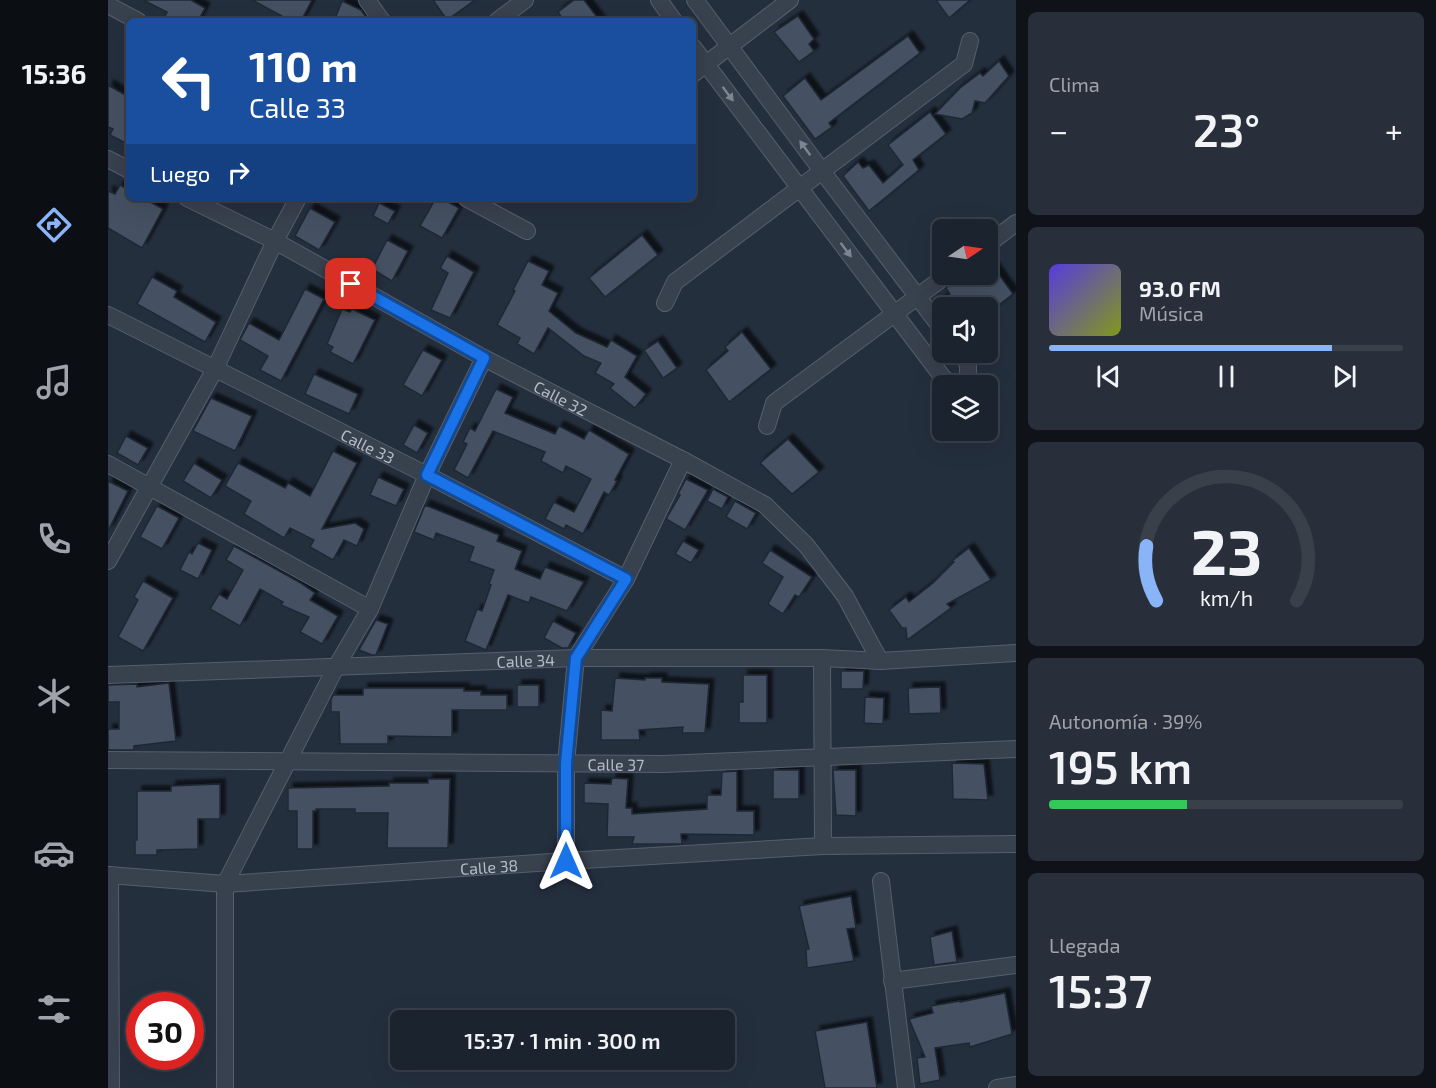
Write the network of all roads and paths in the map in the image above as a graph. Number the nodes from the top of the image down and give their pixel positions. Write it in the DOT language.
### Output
graph roads {
  1 [pos="367,0"];
  2 [pos="525,0"];
  3 [pos="659,0"];
  4 [pos="694,0"];
  5 [pos="790,0"];
  6 [pos="108,5"];
  7 [pos="132,18"];
  8 [pos="380,18"];
  9 [pos="500,18"];
  10 [pos="672,18"];
  11 [pos="970,41"];
  12 [pos="730,46"];
  13 [pos="699,69"];
  14 [pos="108,159"];
  15 [pos="126,168"];
  16 [pos="822,171"];
  17 [pos="800,188"];
  18 [pos="193,201"];
  19 [pos="296,201"];
  20 [pos="472,201"];
  21 [pos="1016,223"];
  22 [pos="527,231"];
  23 [pos="998,237"];
  24 [pos="275,241"];
  25 [pos="934,285"];
  26 [pos="918,297"];
  27 [pos="665,303"];
  28 [pos="108,315"];
  29 [pos="894,315"];
  30 [pos="932,316"];
  31 [pos="484,358"];
  32 [pos="967,363"];
  33 [pos="215,369"];
  34 [pos="767,426"];
  35 [pos="683,460"];
  36 [pos="108,464"];
  37 [pos="427,475"];
  38 [pos="149,486"];
  39 [pos="108,561"];
  40 [pos="626,579"];
  41 [pos="370,609"];
  42 [pos="1016,653"];
  43 [pos="576,658"];
  44 [pos="822,658"];
  45 [pos="880,661"];
  46 [pos="336,667"];
  47 [pos="108,675"];
  48 [pos="1016,749"];
  49 [pos="823,757"];
  50 [pos="108,760"];
  51 [pos="288,762"];
  52 [pos="566,763"];
  53 [pos="1016,844"];
  54 [pos="823,846"];
  55 [pos="566,861"];
  56 [pos="109,875"];
  57 [pos="881,881"];
  58 [pos="225,884"];
  59 [pos="1016,965"];
  60 [pos="892,981"];
  61 [pos="1016,1085"];
  62 [pos="111,1088"];
  63 [pos="225,1088"];
  64 [pos="906,1088"];
  65 [pos="997,1088"];
  1 -- 8 [label="street"];
  2 -- 9 [label="street"];
  3 -- 10 [label="street"];
  4 -- 12 [label="street"];
  5 -- 12 [label="street"];
  6 -- 7 [label="street"];
  11 -- 16 [label="street"];
  12 -- 13 [label="street"];
  16 -- 12 [label="street, one-way"];
  13 -- 17 [label="street, one-way"];
  14 -- 15 [label="street"];
  16 -- 17 [label="street"];
  16 -- 26 [label="street"];
  17 -- 27 [label="street"];
  17 -- 29 [label="street, one-way"];
  18 -- 24 [label="street, Calle 32"];
  19 -- 24 [label="street"];
  20 -- 22 [label="street"];
  21 -- 23 [label="street"];
  24 -- 31 [label="street, Calle 32"];
  24 -- 33 [label="street"];
  25 -- 26 [label="street"];
  26 -- 29 [label="street"];
  26 -- 30 [label="street"];
  28 -- 33 [label="street, Calle 33"];
  29 -- 32 [label="street"];
  29 -- 34 [label="street"];
  31 -- 35 [label="street, Calle 32"];
  31 -- 37 [label="street"];
  33 -- 37 [label="street, Calle 33"];
  33 -- 38 [label="street"];
  35 -- 40 [label="street"];
  35 -- 45 [label="street, Calle 32"];
  36 -- 38 [label="street"];
  37 -- 40 [label="street, Calle 33"];
  37 -- 41 [label="street"];
  38 -- 39 [label="street"];
  38 -- 41 [label="street"];
  40 -- 43 [label="street"];
  41 -- 46 [label="street"];
  42 -- 45 [label="street, Calle 34"];
  43 -- 44 [label="street, Calle 34"];
  43 -- 46 [label="street, Calle 34"];
  43 -- 52 [label="street"];
  44 -- 45 [label="street, Calle 34"];
  44 -- 49 [label="street"];
  46 -- 47 [label="street, Calle 34"];
  46 -- 51 [label="street"];
  48 -- 49 [label="street, Calle 37"];
  49 -- 52 [label="street, Calle 37"];
  49 -- 54 [label="street"];
  50 -- 51 [label="street, Calle 37"];
  51 -- 52 [label="street, Calle 37"];
  51 -- 58 [label="street"];
  52 -- 55 [label="street"];
  53 -- 54 [label="street, Calle 38"];
  54 -- 55 [label="street, Calle 38"];
  55 -- 58 [label="street, Calle 38"];
  56 -- 58 [label="street, Calle 38"];
  56 -- 62 [label="street"];
  57 -- 60 [label="street"];
  58 -- 63 [label="street"];
  59 -- 60 [label="street"];
  60 -- 64 [label="street"];
  61 -- 65 [label="street"];
}
